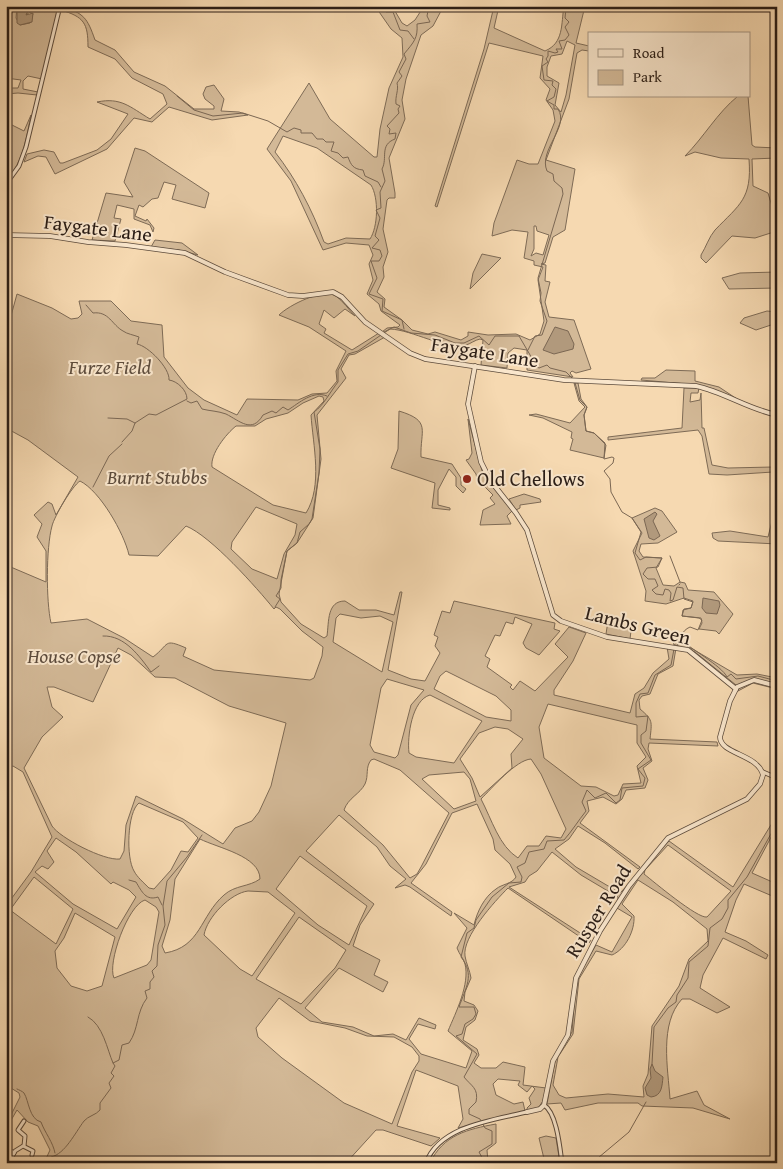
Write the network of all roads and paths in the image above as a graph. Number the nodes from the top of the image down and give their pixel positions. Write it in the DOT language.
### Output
graph roads {
  1 [pos="60,6"];
  2 [pos="6,184"];
  3 [pos="6,235"];
  4 [pos="475,366"];
  5 [pos="777,415"];
  6 [pos="777,686"];
  7 [pos="736,689"];
  8 [pos="763,772"];
  9 [pos="777,778"];
  10 [pos="544,1105"];
  11 [pos="527,1112"];
  12 [pos="24,1121"];
  13 [pos="24,1146"];
  14 [pos="6,1148"];
  15 [pos="14,1153"];
  16 [pos="32,1155"];
  17 [pos="9,1163"];
  18 [pos="426,1163"];
  19 [pos="562,1163"];
  1 -- 2 [label="street"];
  3 -- 4 [label="street, Faygate Lane"];
  4 -- 5 [label="street, Faygate Lane"];
  4 -- 7 [label="street, Lambs Green"];
  6 -- 7 [label="street"];
  7 -- 8 [label="street"];
  8 -- 9 [label="street"];
  8 -- 10 [label="street, Rusper Road"];
  10 -- 11 [label="street"];
  10 -- 19 [label="street"];
  11 -- 18 [label="street"];
  12 -- 13 [label="street"];
  13 -- 15 [label="street"];
  13 -- 16 [label="street"];
  14 -- 15 [label="street"];
  15 -- 17 [label="street"];
}
